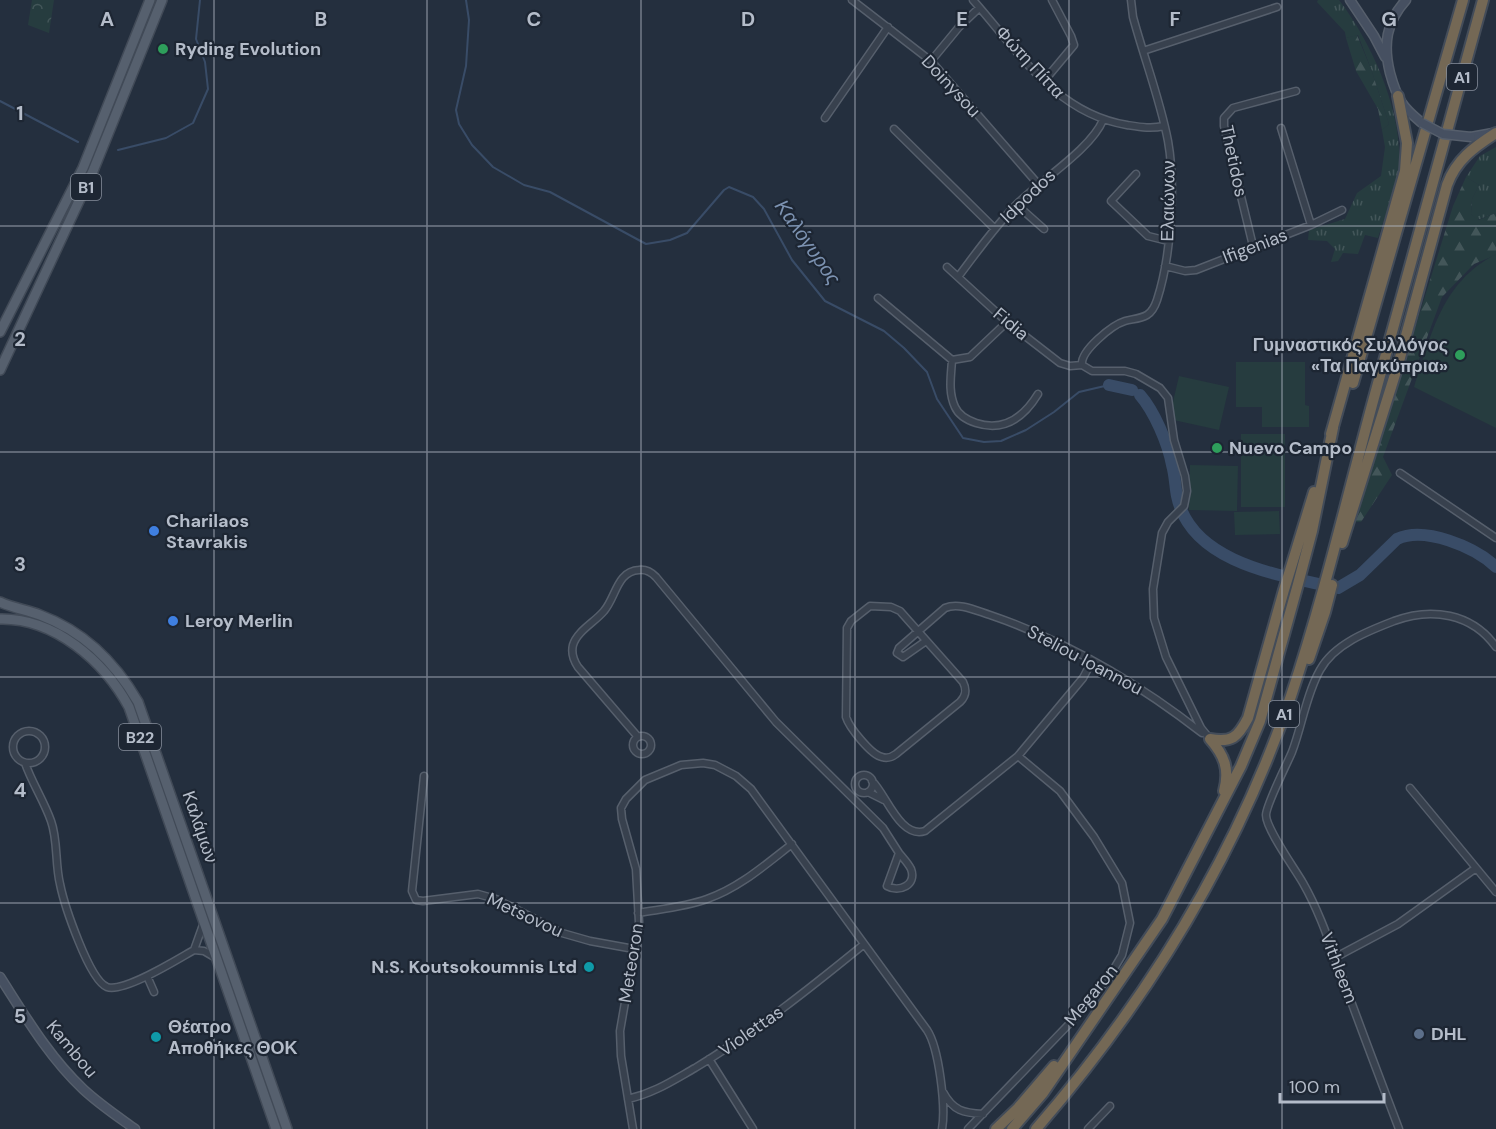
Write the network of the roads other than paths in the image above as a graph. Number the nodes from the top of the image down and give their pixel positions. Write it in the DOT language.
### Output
graph roads {
  1 [pos="150,0"];
  2 [pos="162,0"];
  3 [pos="852,0"];
  4 [pos="973,0"];
  5 [pos="1052,0"];
  6 [pos="1131,0"];
  7 [pos="1350,0"];
  8 [pos="1406,0"];
  9 [pos="1463,0"];
  10 [pos="1483,0"];
  11 [pos="1277,7"];
  12 [pos="979,8"];
  13 [pos="888,27"];
  14 [pos="1143,51"];
  15 [pos="932,61"];
  16 [pos="1388,63"];
  17 [pos="1044,81"];
  18 [pos="1296,91"];
  19 [pos="1398,96"];
  20 [pos="825,117"];
  21 [pos="1103,120"];
  22 [pos="1164,126"];
  23 [pos="1281,128"];
  24 [pos="894,129"];
  25 [pos="1496,133"];
  26 [pos="1136,174"];
  27 [pos="1038,184"];
  28 [pos="1017,205"];
  29 [pos="1342,210"];
  30 [pos="1311,225"];
  31 [pos="995,229"];
  32 [pos="1044,229"];
  33 [pos="1168,241"];
  34 [pos="1253,246"];
  35 [pos="1165,266"];
  36 [pos="947,267"];
  37 [pos="958,277"];
  38 [pos="878,298"];
  39 [pos="1006,322"];
  40 [pos="0,332"];
  41 [pos="952,360"];
  42 [pos="1082,365"];
  43 [pos="0,370"];
  44 [pos="1038,394"];
  45 [pos="1333,428"];
  46 [pos="1400,473"];
  47 [pos="1312,530"];
  48 [pos="1496,538"];
  49 [pos="1340,539"];
  50 [pos="0,602"];
  51 [pos="0,619"];
  52 [pos="918,631"];
  53 [pos="926,641"];
  54 [pos="1496,646"];
  55 [pos="1092,661"];
  56 [pos="638,737"];
  57 [pos="1210,739"];
  58 [pos="1018,756"];
  59 [pos="25,763"];
  60 [pos="424,776"];
  61 [pos="872,781"];
  62 [pos="1410,788"];
  63 [pos="857,790"];
  64 [pos="868,792"];
  65 [pos="851,794"];
  66 [pos="884,800"];
  67 [pos="1221,805"];
  68 [pos="792,844"];
  69 [pos="899,853"];
  70 [pos="1476,868"];
  71 [pos="1496,892"];
  72 [pos="638,914"];
  73 [pos="204,922"];
  74 [pos="863,945"];
  75 [pos="634,949"];
  76 [pos="194,950"];
  77 [pos="1336,957"];
  78 [pos="216,958"];
  79 [pos="0,976"];
  80 [pos="147,976"];
  81 [pos="154,992"];
  82 [pos="1100,1011"];
  83 [pos="709,1059"];
  84 [pos="940,1086"];
  85 [pos="628,1099"];
  86 [pos="1110,1106"];
  87 [pos="984,1114"];
  88 [pos="274,1128"];
  89 [pos="135,1129"];
  90 [pos="287,1129"];
  91 [pos="633,1129"];
  92 [pos="753,1129"];
  93 [pos="942,1129"];
  94 [pos="968,1129"];
  95 [pos="996,1129"];
  96 [pos="1012,1129"];
  97 [pos="1036,1129"];
  98 [pos="1088,1129"];
  99 [pos="1399,1129"];
  1 -- 40 [label="main road, B1"];
  2 -- 43 [label="main road, B1"];
  3 -- 13 [label="street, Doinysou"];
  4 -- 12 [label="street, Φώτη Πίττα"];
  5 -- 17 [label="street"];
  6 -- 14 [label="street, Ελαιώνων"];
  7 -- 16 [label="main road"];
  8 -- 16 [label="main road"];
  9 -- 47 [label="highway, A1"];
  10 -- 49 [label="highway, A1"];
  11 -- 14 [label="street"];
  12 -- 15 [label="street"];
  12 -- 17 [label="street, Φώτη Πίττα"];
  13 -- 15 [label="street, Doinysou"];
  13 -- 20 [label="street"];
  14 -- 22 [label="street, Ελαιώνων"];
  15 -- 27 [label="street, Doinysou"];
  16 -- 19 [label="main road"];
  17 -- 21 [label="street, Φώτη Πίττα"];
  18 -- 34 [label="street, Thetidos"];
  19 -- 25 [label="main road, bridge"];
  19 -- 45 [label="highway"];
  21 -- 22 [label="street, Φώτη Πίττα"];
  21 -- 27 [label="street, Idpodos"];
  22 -- 33 [label="street, Ελαιώνων"];
  23 -- 30 [label="street"];
  24 -- 31 [label="street"];
  25 -- 49 [label="highway"];
  26 -- 33 [label="street"];
  27 -- 28 [label="street, Idpodos"];
  28 -- 31 [label="street, Idpodos"];
  28 -- 32 [label="street"];
  29 -- 30 [label="street, Ifigenias"];
  30 -- 34 [label="street, Ifigenias"];
  31 -- 37 [label="street, Idpodos"];
  33 -- 35 [label="street, Ελαιώνων"];
  34 -- 35 [label="street, Ifigenias"];
  35 -- 42 [label="street, Ελαιώνων"];
  36 -- 37 [label="street, Fidia"];
  37 -- 39 [label="street, Fidia"];
  38 -- 41 [label="street"];
  39 -- 41 [label="street"];
  39 -- 42 [label="street, Fidia"];
  41 -- 44 [label="street"];
  42 -- 57 [label="street, Fidia"];
  45 -- 47 [label="highway"];
  45 -- 57 [label="highway"];
  46 -- 48 [label="street"];
  47 -- 67 [label="highway, A1"];
  49 -- 97 [label="highway, A1"];
  50 -- 90 [label="main road, Καλάμων / B22"];
  51 -- 73 [label="main road, Καλάμων / B22"];
  52 -- 53 [label="street"];
  52 -- 53 [label="street, Steliou Ioannou"];
  52 -- 53 [label="street"];
  52 -- 55 [label="street, Steliou Ioannou"];
  54 -- 77 [label="street, Vithleem"];
  55 -- 57 [label="street, Steliou Ioannou"];
  55 -- 58 [label="street"];
  56 -- 65 [label="street"];
  57 -- 67 [label="highway"];
  58 -- 66 [label="street"];
  58 -- 87 [label="street, Megaron"];
  59 -- 59 [label="street"];
  59 -- 80 [label="street"];
  60 -- 75 [label="street, Metsovou"];
  61 -- 63 [label="street"];
  61 -- 64 [label="street"];
  61 -- 66 [label="street"];
  62 -- 70 [label="street"];
  63 -- 64 [label="street"];
  63 -- 65 [label="street"];
  64 -- 66 [label="street"];
  65 -- 69 [label="street"];
  67 -- 82 [label="highway, A1"];
  68 -- 72 [label="street"];
  68 -- 72 [label="street, Meteoron"];
  68 -- 74 [label="street"];
  69 -- 69 [label="street"];
  70 -- 71 [label="street"];
  70 -- 77 [label="street"];
  72 -- 75 [label="street, Meteoron"];
  73 -- 76 [label="street"];
  73 -- 78 [label="main road, Καλάμων / B22"];
  74 -- 83 [label="street, Violettas"];
  74 -- 84 [label="street"];
  75 -- 85 [label="street, Meteoron"];
  76 -- 78 [label="street"];
  76 -- 80 [label="street"];
  77 -- 99 [label="street, Vithleem"];
  78 -- 88 [label="main road, Καλάμων / B22"];
  79 -- 89 [label="main road, Kambou"];
  80 -- 81 [label="street"];
  82 -- 95 [label="highway"];
  82 -- 96 [label="highway, A1"];
  83 -- 85 [label="street, Violettas"];
  83 -- 92 [label="street"];
  84 -- 87 [label="street"];
  84 -- 93 [label="street"];
  85 -- 91 [label="street, Meteoron"];
  86 -- 98 [label="street"];
  87 -- 94 [label="street, Megaron"];
}
